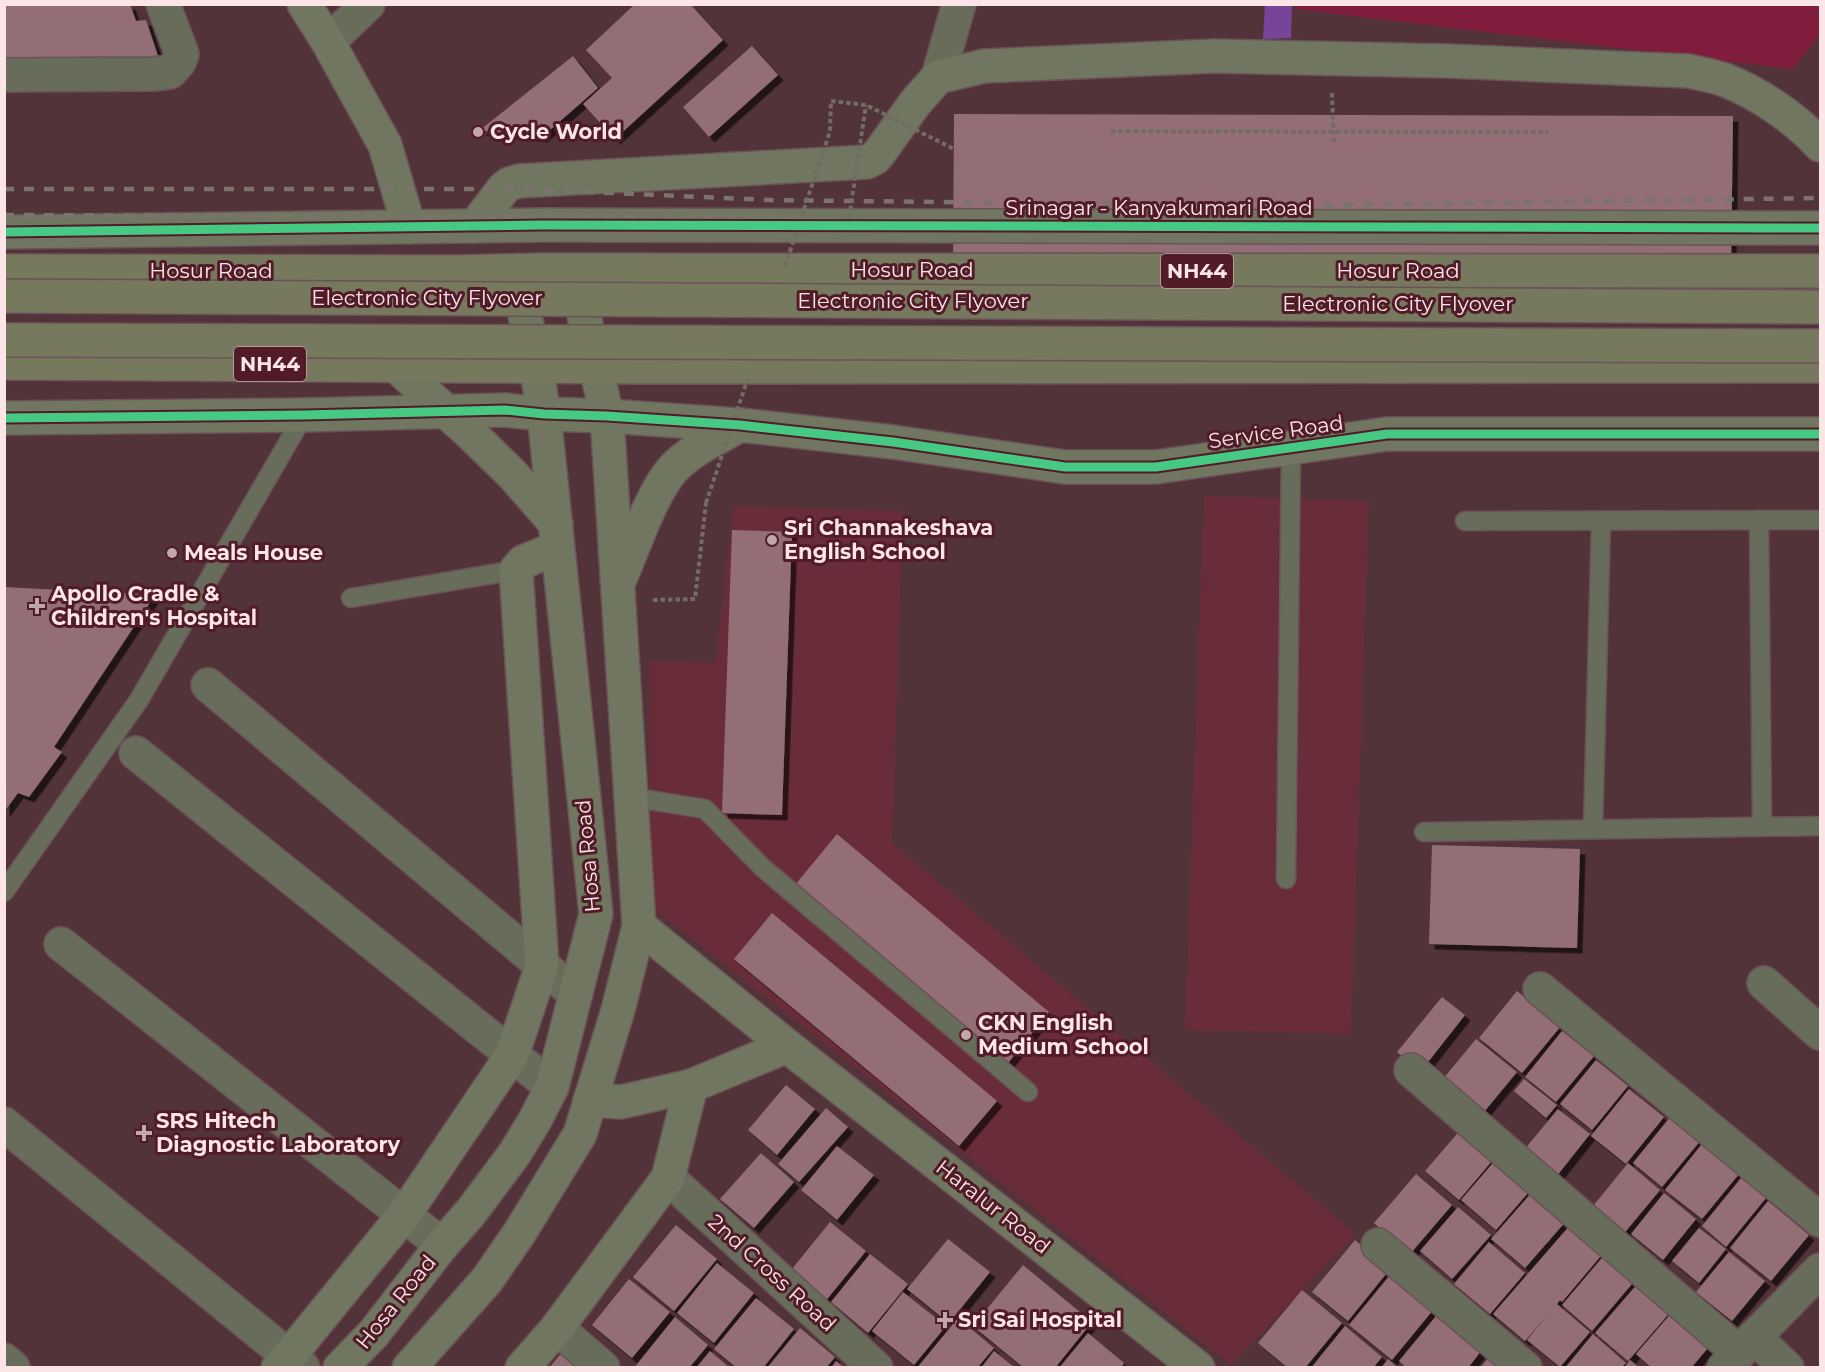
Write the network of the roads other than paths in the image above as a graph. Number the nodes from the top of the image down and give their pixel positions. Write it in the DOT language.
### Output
graph roads {
  1 [pos="163,4"];
  2 [pos="304,4"];
  3 [pos="368,4"];
  4 [pos="959,4"];
  5 [pos="328,42"];
  6 [pos="4,75"];
  7 [pos="938,77"];
  8 [pos="1821,145"];
  9 [pos="475,226"];
  10 [pos="409,227"];
  11 [pos="1821,228"];
  12 [pos="4,232"];
  13 [pos="4,270"];
  14 [pos="574,270"];
  15 [pos="1821,271"];
  16 [pos="515,272"];
  17 [pos="4,296"];
  18 [pos="1821,307"];
  19 [pos="4,339"];
  20 [pos="1821,346"];
  21 [pos="4,363"];
  22 [pos="394,364"];
  23 [pos="536,365"];
  24 [pos="1821,366"];
  25 [pos="596,367"];
  26 [pos="446,412"];
  27 [pos="544,414"];
  28 [pos="304,415"];
  29 [pos="606,416"];
  30 [pos="4,418"];
  31 [pos="740,425"];
  32 [pos="1821,434"];
  33 [pos="1290,448"];
  34 [pos="1759,520"];
  35 [pos="1821,520"];
  36 [pos="1465,521"];
  37 [pos="1601,521"];
  38 [pos="556,536"];
  39 [pos="516,570"];
  40 [pos="617,584"];
  41 [pos="351,598"];
  42 [pos="208,685"];
  43 [pos="136,753"];
  44 [pos="631,797"];
  45 [pos="1762,826"];
  46 [pos="1821,826"];
  47 [pos="1593,829"];
  48 [pos="1424,832"];
  49 [pos="1286,879"];
  50 [pos="4,892"];
  51 [pos="639,926"];
  52 [pos="61,944"];
  53 [pos="542,966"];
  54 [pos="1764,983"];
  55 [pos="1540,988"];
  56 [pos="576,994"];
  57 [pos="1821,1033"];
  58 [pos="787,1046"];
  59 [pos="512,1055"];
  60 [pos="1411,1070"];
  61 [pos="552,1086"];
  62 [pos="691,1086"];
  63 [pos="1028,1092"];
  64 [pos="590,1100"];
  65 [pos="4,1124"];
  66 [pos="668,1178"];
  67 [pos="404,1215"];
  68 [pos="1821,1220"];
  69 [pos="442,1245"];
  70 [pos="1378,1245"];
  71 [pos="1821,1270"];
  72 [pos="557,1328"];
  73 [pos="1739,1352"];
  74 [pos="4,1360"];
  75 [pos="290,1364"];
  76 [pos="13,1368"];
  77 [pos="340,1368"];
  78 [pos="410,1368"];
  79 [pos="522,1368"];
  80 [pos="603,1368"];
  81 [pos="876,1368"];
  82 [pos="1198,1368"];
  83 [pos="1525,1368"];
  84 [pos="1787,1368"];
  1 -- 6 [label="street"];
  2 -- 5 [label="street"];
  3 -- 5 [label="street"];
  4 -- 7 [label="street"];
  5 -- 10 [label="street"];
  7 -- 8 [label="street"];
  7 -- 9 [label="street"];
  9 -- 10 [label="street, Srinagar - Kanyakumari Road"];
  9 -- 11 [label="street, Srinagar - Kanyakumari Road"];
  10 -- 12 [label="street, Srinagar - Kanyakumari Road"];
  13 -- 16 [label="highway, Hosur Road / NH44"];
  14 -- 15 [label="highway, Hosur Road / NH44"];
  14 -- 16 [label="highway, Hosur Road / NH44"];
  14 -- 25 [label="street"];
  16 -- 23 [label="street, Hosa Road"];
  17 -- 18 [label="highway, Electronic City Flyover, bridge"];
  19 -- 20 [label="highway, Electronic City Flyover, bridge"];
  21 -- 22 [label="highway, NH44"];
  22 -- 23 [label="highway, NH44"];
  22 -- 26 [label="street"];
  23 -- 25 [label="highway, NH44"];
  23 -- 27 [label="street, Hosa Road"];
  24 -- 25 [label="highway, NH44"];
  25 -- 29 [label="street"];
  26 -- 27 [label="street, Service Road"];
  26 -- 28 [label="street, Service Road"];
  26 -- 38 [label="street"];
  27 -- 29 [label="street, Service Road"];
  27 -- 38 [label="street, Hosa Road"];
  28 -- 30 [label="street, Service Road"];
  28 -- 50 [label="lane"];
  29 -- 31 [label="street, Service Road"];
  29 -- 40 [label="street"];
  31 -- 33 [label="street, Service Road"];
  31 -- 40 [label="street"];
  32 -- 33 [label="street, Service Road"];
  33 -- 49 [label="lane"];
  34 -- 35 [label="lane"];
  34 -- 37 [label="lane"];
  34 -- 45 [label="lane"];
  36 -- 37 [label="lane"];
  37 -- 47 [label="lane"];
  38 -- 39 [label="street"];
  38 -- 56 [label="street, Hosa Road"];
  39 -- 41 [label="lane"];
  39 -- 53 [label="street"];
  40 -- 44 [label="street"];
  42 -- 53 [label="street"];
  43 -- 59 [label="street"];
  44 -- 51 [label="street"];
  44 -- 63 [label="lane"];
  45 -- 46 [label="lane"];
  45 -- 47 [label="lane"];
  47 -- 48 [label="lane"];
  51 -- 58 [label="street, Haralur Road"];
  51 -- 64 [label="street"];
  52 -- 67 [label="street"];
  53 -- 56 [label="street"];
  53 -- 59 [label="street"];
  54 -- 57 [label="street"];
  55 -- 68 [label="street"];
  56 -- 61 [label="street, Hosa Road"];
  58 -- 62 [label="street"];
  58 -- 82 [label="street, Haralur Road"];
  59 -- 61 [label="street"];
  59 -- 67 [label="street"];
  60 -- 73 [label="street"];
  61 -- 69 [label="street, Hosa Road"];
  62 -- 64 [label="street"];
  62 -- 66 [label="street"];
  64 -- 78 [label="street"];
  65 -- 75 [label="street"];
  66 -- 72 [label="street"];
  66 -- 81 [label="street, 2nd Cross Road"];
  67 -- 69 [label="street"];
  67 -- 75 [label="street"];
  69 -- 77 [label="street, Hosa Road"];
  70 -- 83 [label="street"];
  71 -- 73 [label="street"];
  72 -- 79 [label="street"];
  72 -- 80 [label="street"];
  73 -- 84 [label="street"];
  74 -- 76 [label="street"];
}
